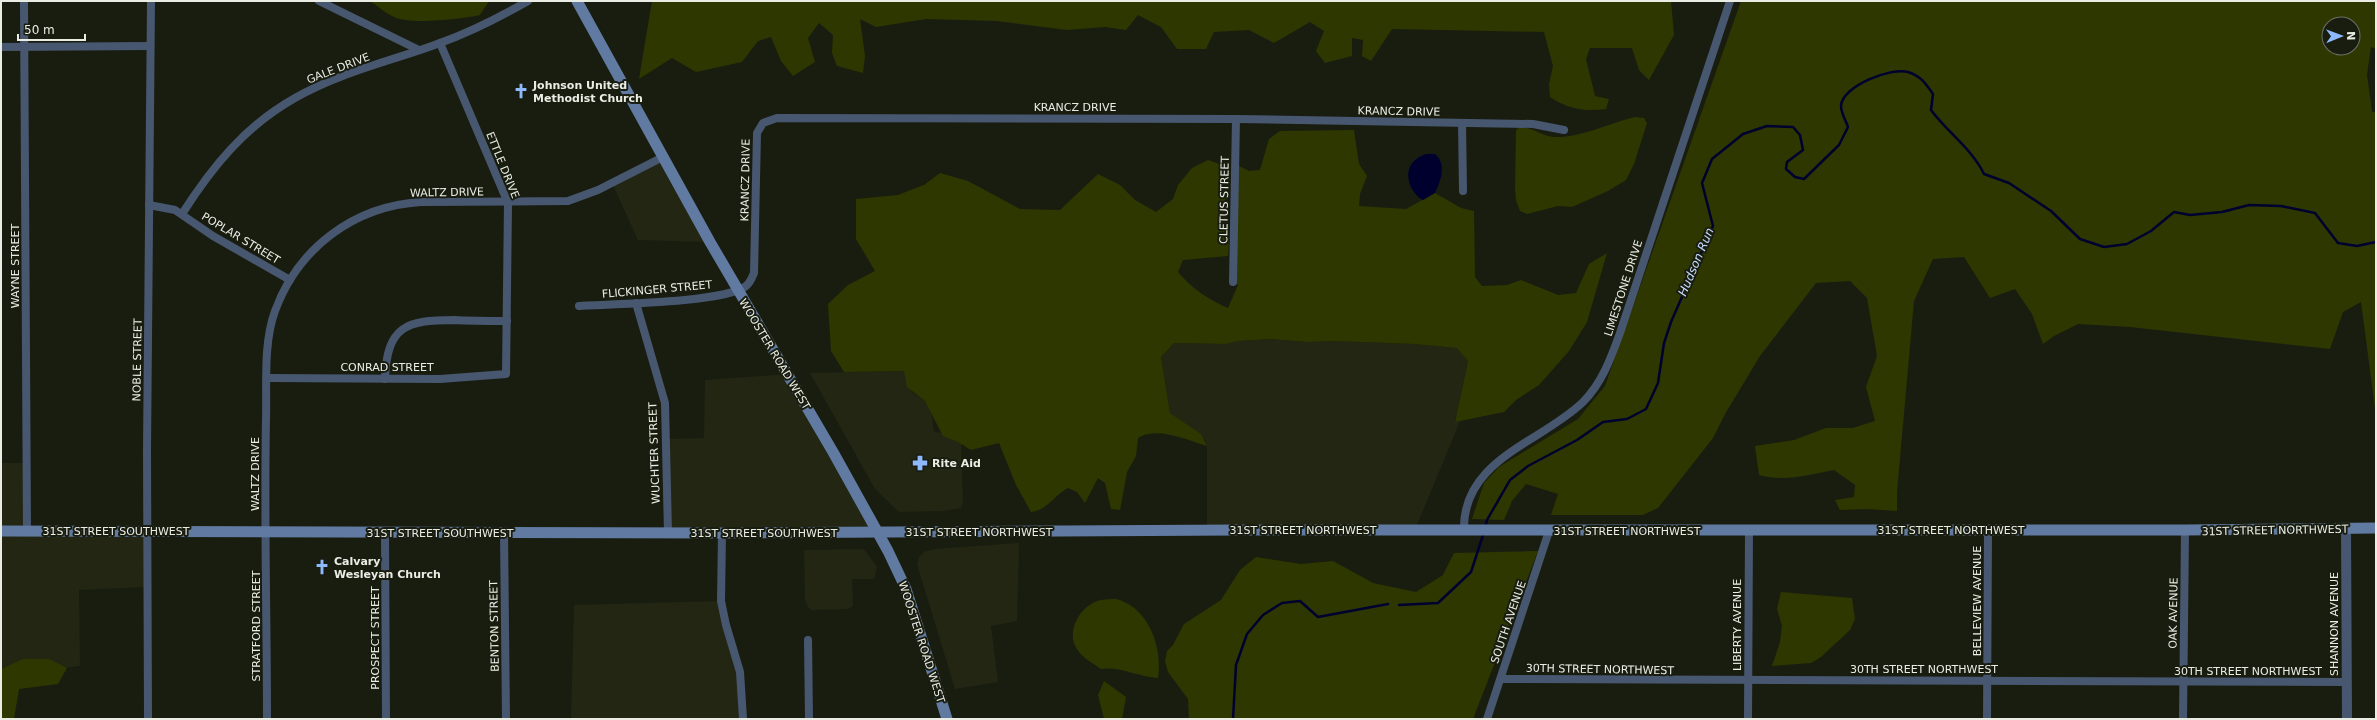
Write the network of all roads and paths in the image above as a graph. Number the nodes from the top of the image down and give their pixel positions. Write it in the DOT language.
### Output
graph roads {
  1 [pos="24,1"];
  2 [pos="151,1"];
  3 [pos="319,1"];
  4 [pos="528,1"];
  5 [pos="576,1"];
  6 [pos="1730,1"];
  7 [pos="330,3"];
  8 [pos="440,43"];
  9 [pos="150,46"];
  10 [pos="1,47"];
  11 [pos="25,47"];
  12 [pos="419,50"];
  13 [pos="1236,119"];
  14 [pos="1462,123"];
  15 [pos="1564,130"];
  16 [pos="663,158"];
  17 [pos="1463,191"];
  18 [pos="508,202"];
  19 [pos="149,205"];
  20 [pos="182,214"];
  21 [pos="290,280"];
  22 [pos="1233,282"];
  23 [pos="737,290"];
  24 [pos="636,303"];
  25 [pos="579,306"];
  26 [pos="507,321"];
  27 [pos="506,374"];
  28 [pos="268,378"];
  29 [pos="385,378"];
  30 [pos="2376,528"];
  31 [pos="1464,529"];
  32 [pos="2346,529"];
  33 [pos="1749,530"];
  34 [pos="1988,530"];
  35 [pos="2185,530"];
  36 [pos="1,531"];
  37 [pos="28,531"];
  38 [pos="1549,531"];
  39 [pos="147,532"];
  40 [pos="266,532"];
  41 [pos="385,533"];
  42 [pos="504,533"];
  43 [pos="668,533"];
  44 [pos="722,533"];
  45 [pos="879,533"];
  46 [pos="808,640"];
  47 [pos="1501,679"];
  48 [pos="1987,680"];
  49 [pos="1748,681"];
  50 [pos="2183,682"];
  51 [pos="2347,682"];
  52 [pos="148,719"];
  53 [pos="267,719"];
  54 [pos="386,719"];
  55 [pos="506,719"];
  56 [pos="743,719"];
  57 [pos="810,719"];
  58 [pos="947,719"];
  59 [pos="1487,719"];
  60 [pos="1748,719"];
  61 [pos="1987,719"];
  62 [pos="2183,719"];
  63 [pos="2347,719"];
  1 -- 11 [label="street, WAYNE STREET"];
  2 -- 9 [label="street, NOBLE STREET"];
  3 -- 7 [label="street"];
  4 -- 8 [label="street, GALE DRIVE"];
  5 -- 16 [label="main road, WOOSTER ROAD WEST"];
  6 -- 31 [label="street, LIMESTONE DRIVE"];
  7 -- 12 [label="street"];
  8 -- 12 [label="street, GALE DRIVE"];
  8 -- 18 [label="street, ETTLE DRIVE"];
  9 -- 11 [label="street"];
  9 -- 19 [label="street, NOBLE STREET"];
  10 -- 11 [label="street"];
  11 -- 37 [label="street, WAYNE STREET"];
  12 -- 20 [label="street, GALE DRIVE"];
  13 -- 14 [label="street, KRANCZ DRIVE"];
  13 -- 22 [label="street, CLETUS STREET"];
  13 -- 23 [label="street, KRANCZ DRIVE"];
  14 -- 15 [label="street, KRANCZ DRIVE"];
  14 -- 17 [label="street"];
  16 -- 18 [label="street, WALTZ DRIVE"];
  16 -- 23 [label="main road, WOOSTER ROAD WEST"];
  18 -- 21 [label="street, WALTZ DRIVE"];
  18 -- 26 [label="street, ETTLE DRIVE"];
  19 -- 20 [label="street"];
  19 -- 39 [label="street, NOBLE STREET"];
  20 -- 21 [label="street, POPLAR STREET"];
  21 -- 28 [label="street, WALTZ DRIVE"];
  23 -- 24 [label="street, FLICKINGER STREET"];
  23 -- 45 [label="main road, WOOSTER ROAD WEST"];
  24 -- 25 [label="street, FLICKINGER STREET"];
  24 -- 43 [label="street, WUCHTER STREET"];
  26 -- 27 [label="street, ETTLE DRIVE"];
  26 -- 29 [label="street"];
  27 -- 29 [label="street, CONRAD STREET"];
  28 -- 29 [label="street, CONRAD STREET"];
  28 -- 40 [label="street, WALTZ DRIVE"];
  30 -- 32 [label="main road, 31ST STREET NORTHWEST"];
  31 -- 38 [label="main road, 31ST STREET NORTHWEST"];
  31 -- 45 [label="main road, 31ST STREET NORTHWEST"];
  32 -- 35 [label="main road, 31ST STREET NORTHWEST"];
  32 -- 51 [label="street, SHANNON AVENUE"];
  33 -- 34 [label="main road, 31ST STREET NORTHWEST"];
  33 -- 38 [label="main road, 31ST STREET NORTHWEST"];
  33 -- 49 [label="street, LIBERTY AVENUE"];
  34 -- 35 [label="main road, 31ST STREET NORTHWEST"];
  34 -- 48 [label="street, BELLEVIEW AVENUE"];
  35 -- 50 [label="street, OAK AVENUE"];
  36 -- 37 [label="main road, 31ST STREET SOUTHWEST"];
  37 -- 39 [label="main road, 31ST STREET SOUTHWEST"];
  38 -- 47 [label="street, SOUTH AVENUE"];
  39 -- 40 [label="main road, 31ST STREET SOUTHWEST"];
  39 -- 52 [label="street, NOBLE STREET"];
  40 -- 41 [label="main road, 31ST STREET SOUTHWEST"];
  40 -- 53 [label="street, STRATFORD STREET"];
  41 -- 42 [label="main road, 31ST STREET SOUTHWEST"];
  41 -- 54 [label="street, PROSPECT STREET"];
  42 -- 43 [label="main road, 31ST STREET SOUTHWEST"];
  42 -- 55 [label="street, BENTON STREET"];
  43 -- 44 [label="main road, 31ST STREET SOUTHWEST"];
  44 -- 45 [label="main road, 31ST STREET SOUTHWEST"];
  44 -- 56 [label="street"];
  45 -- 58 [label="main road, WOOSTER ROAD WEST"];
  46 -- 57 [label="street"];
  47 -- 49 [label="street, 30TH STREET NORTHWEST"];
  47 -- 59 [label="street, SOUTH AVENUE"];
  48 -- 49 [label="street, 30TH STREET NORTHWEST"];
  48 -- 50 [label="street, 30TH STREET NORTHWEST"];
  48 -- 61 [label="street, BELLEVIEW AVENUE"];
  49 -- 60 [label="street, LIBERTY AVENUE"];
  50 -- 51 [label="street, 30TH STREET NORTHWEST"];
  50 -- 62 [label="street, OAK AVENUE"];
  51 -- 63 [label="street, SHANNON AVENUE"];
}
